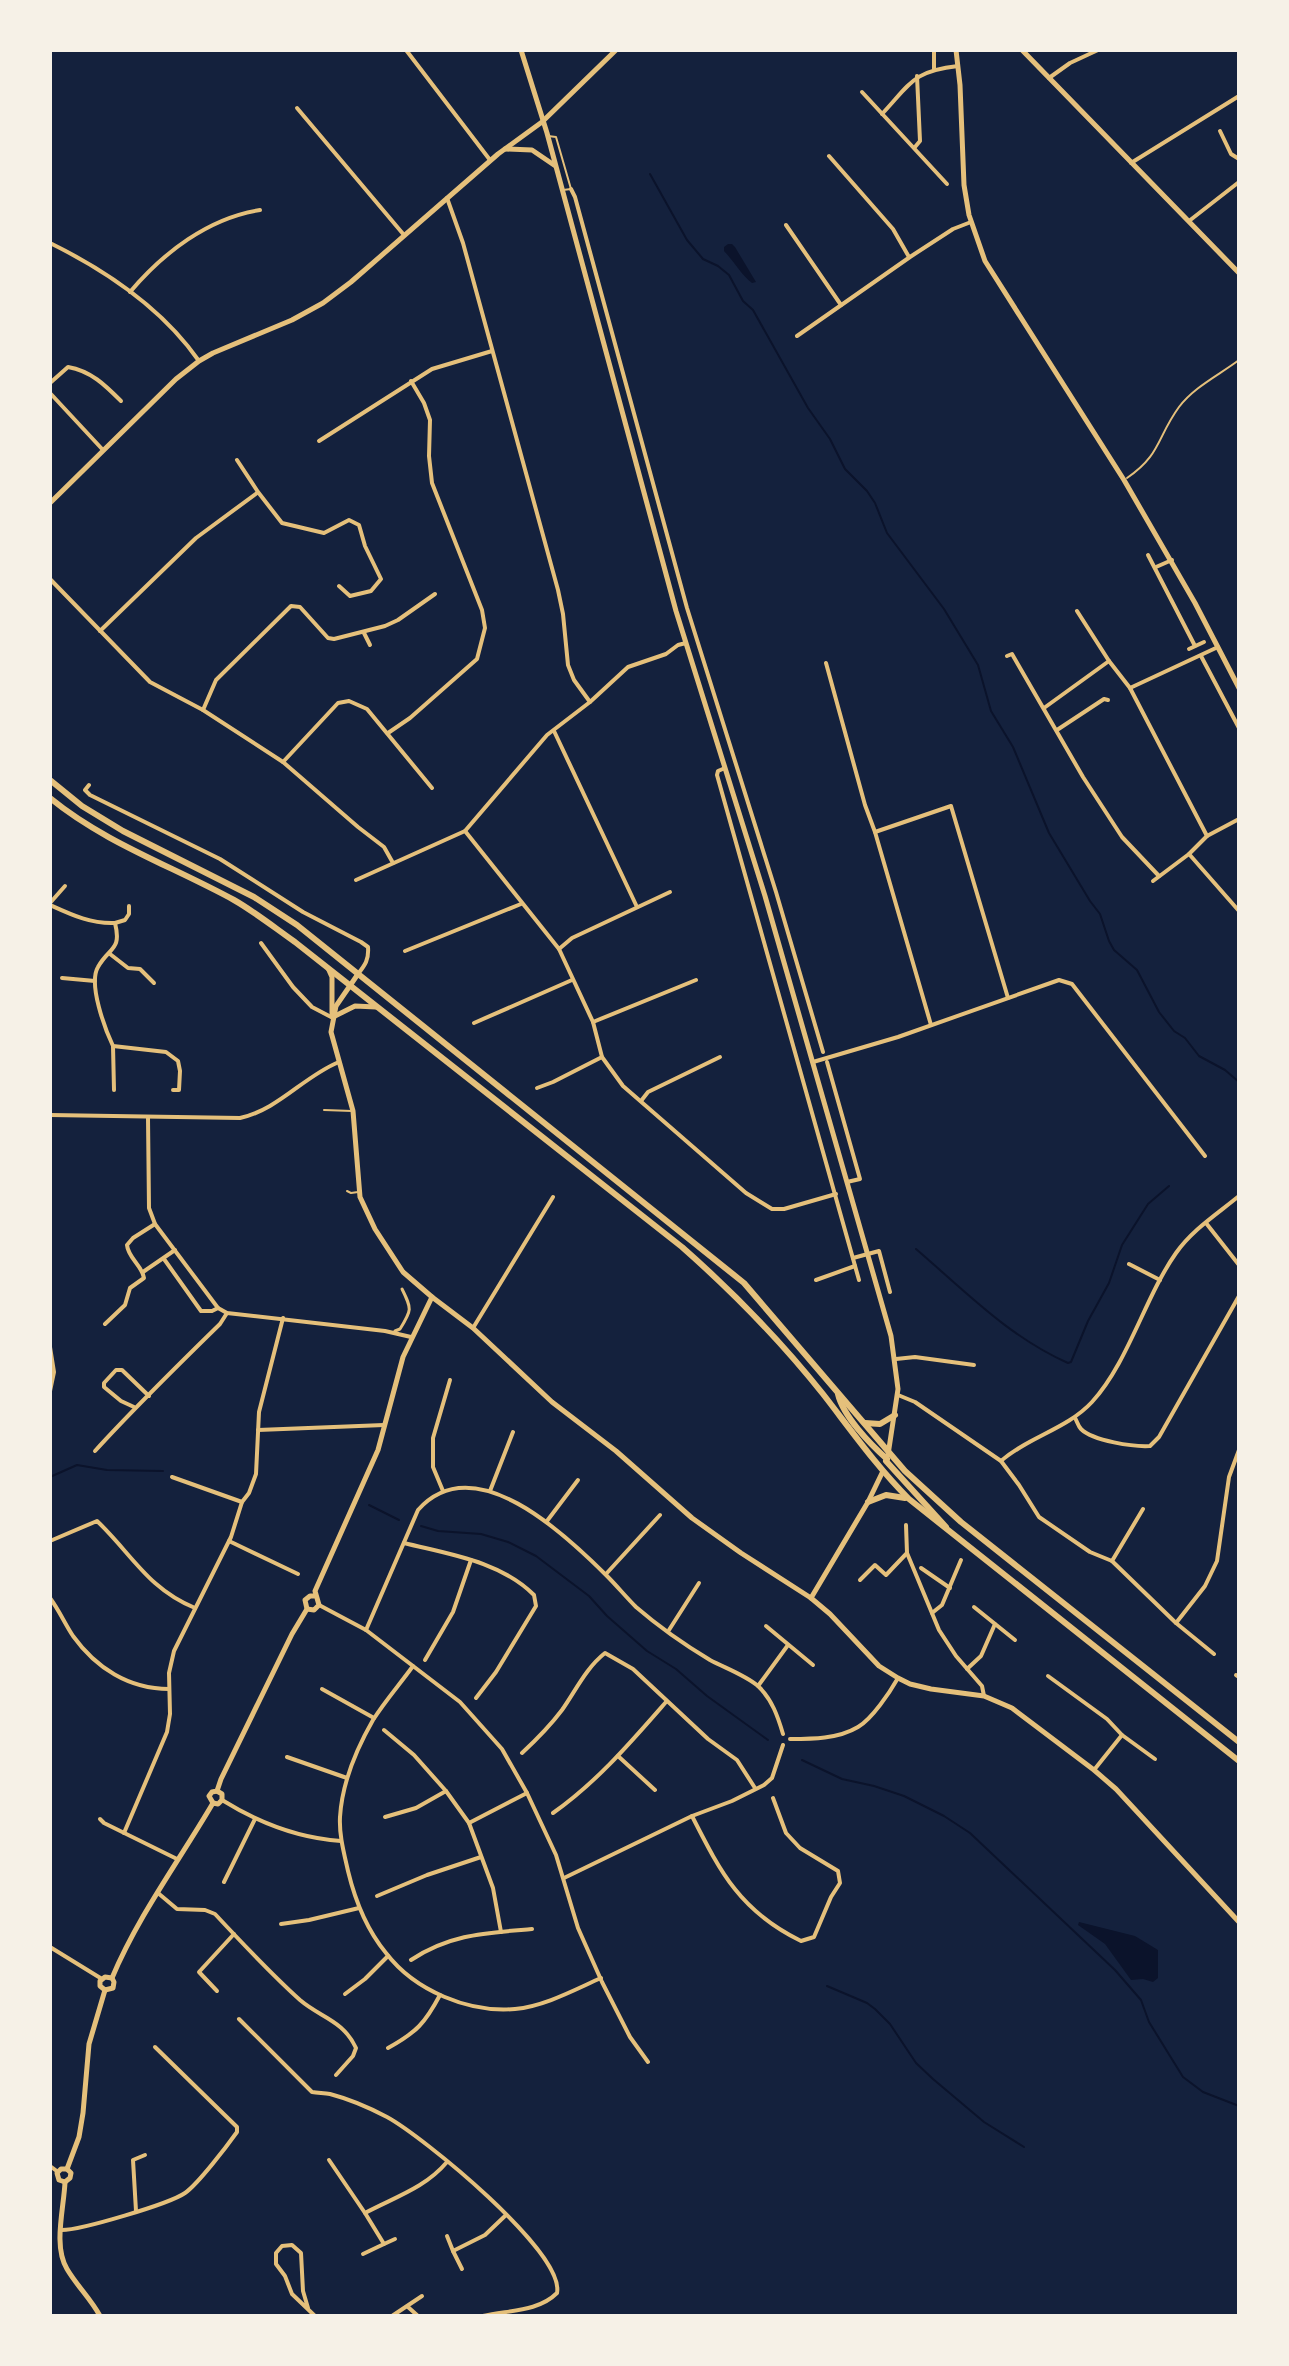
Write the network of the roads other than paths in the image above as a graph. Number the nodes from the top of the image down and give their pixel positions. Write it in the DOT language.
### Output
graph roads {
  1 [pos="406,50"];
  2 [pos="521,50"];
  3 [pos="616,50"];
  4 [pos="934,50"];
  5 [pos="956,50"];
  6 [pos="1022,50"];
  7 [pos="1098,50"];
  8 [pos="958,66"];
  9 [pos="934,69"];
  10 [pos="917,76"];
  11 [pos="1049,78"];
  12 [pos="862,92"];
  13 [pos="1239,96"];
  14 [pos="297,108"];
  15 [pos="882,114"];
  16 [pos="542,122"];
  17 [pos="1220,131"];
  18 [pos="547,136"];
  19 [pos="915,148"];
  20 [pos="504,149"];
  21 [pos="829,156"];
  22 [pos="1239,159"];
  23 [pos="490,160"];
  24 [pos="1131,163"];
  25 [pos="556,167"];
  26 [pos="1239,182"];
  27 [pos="947,184"];
  28 [pos="571,189"];
  29 [pos="562,191"];
  30 [pos="447,198"];
  31 [pos="260,210"];
  32 [pos="1189,221"];
  33 [pos="971,222"];
  34 [pos="786,225"];
  35 [pos="405,235"];
  36 [pos="50,243"];
  37 [pos="910,257"];
  38 [pos="1239,273"];
  39 [pos="130,292"];
  40 [pos="842,306"];
  41 [pos="797,336"];
  42 [pos="492,351"];
  43 [pos="1239,360"];
  44 [pos="199,361"];
  45 [pos="620,366"];
  46 [pos="610,369"];
  47 [pos="411,381"];
  48 [pos="50,383"];
  49 [pos="50,393"];
  50 [pos="121,401"];
  51 [pos="319,441"];
  52 [pos="103,450"];
  53 [pos="237,460"];
  54 [pos="1124,480"];
  55 [pos="258,492"];
  56 [pos="50,503"];
  57 [pos="1148,555"];
  58 [pos="1172,560"];
  59 [pos="1155,568"];
  60 [pos="50,579"];
  61 [pos="339,586"];
  62 [pos="435,594"];
  63 [pos="1077,611"];
  64 [pos="100,631"];
  65 [pos="364,633"];
  66 [pos="1204,642"];
  67 [pos="686,643"];
  68 [pos="370,645"];
  69 [pos="1195,646"];
  70 [pos="1218,647"];
  71 [pos="1189,649"];
  72 [pos="1200,655"];
  73 [pos="1007,656"];
  74 [pos="1109,661"];
  75 [pos="826,663"];
  76 [pos="1130,688"];
  77 [pos="1239,688"];
  78 [pos="1108,700"];
  79 [pos="590,702"];
  80 [pos="1044,708"];
  81 [pos="203,710"];
  82 [pos="719,715"];
  83 [pos="709,719"];
  84 [pos="1239,728"];
  85 [pos="1057,730"];
  86 [pos="554,731"];
  87 [pos="388,733"];
  88 [pos="283,762"];
  89 [pos="725,768"];
  90 [pos="50,782"];
  91 [pos="89,785"];
  92 [pos="432,788"];
  93 [pos="50,798"];
  94 [pos="1239,819"];
  95 [pos="465,831"];
  96 [pos="875,832"];
  97 [pos="1207,836"];
  98 [pos="1189,854"];
  99 [pos="393,863"];
  100 [pos="1159,876"];
  101 [pos="356,880"];
  102 [pos="1153,881"];
  103 [pos="65,886"];
  104 [pos="670,892"];
  105 [pos="776,892"];
  106 [pos="765,896"];
  107 [pos="50,904"];
  108 [pos="521,904"];
  109 [pos="129,906"];
  110 [pos="637,907"];
  111 [pos="1239,911"];
  112 [pos="115,923"];
  113 [pos="261,943"];
  114 [pos="559,949"];
  115 [pos="405,951"];
  116 [pos="110,954"];
  117 [pos="327,967"];
  118 [pos="358,974"];
  119 [pos="62,978"];
  120 [pos="572,980"];
  121 [pos="696,980"];
  122 [pos="95,981"];
  123 [pos="154,983"];
  124 [pos="348,985"];
  125 [pos="1008,999"];
  126 [pos="376,1007"];
  127 [pos="798,1010"];
  128 [pos="786,1014"];
  129 [pos="333,1018"];
  130 [pos="593,1022"];
  131 [pos="474,1023"];
  132 [pos="931,1026"];
  133 [pos="113,1046"];
  134 [pos="823,1052"];
  135 [pos="602,1057"];
  136 [pos="720,1057"];
  137 [pos="339,1062"];
  138 [pos="813,1062"];
  139 [pos="827,1062"];
  140 [pos="537,1088"];
  141 [pos="114,1090"];
  142 [pos="173,1090"];
  143 [pos="641,1101"];
  144 [pos="324,1110"];
  145 [pos="353,1111"];
  146 [pos="50,1115"];
  147 [pos="148,1118"];
  148 [pos="1205,1156"];
  149 [pos="350,1167"];
  150 [pos="358,1167"];
  151 [pos="847,1182"];
  152 [pos="347,1191"];
  153 [pos="359,1192"];
  154 [pos="836,1194"];
  155 [pos="1239,1196"];
  156 [pos="553,1197"];
  157 [pos="1206,1223"];
  158 [pos="155,1224"];
  159 [pos="175,1250"];
  160 [pos="868,1253"];
  161 [pos="853,1258"];
  162 [pos="164,1259"];
  163 [pos="1129,1264"];
  164 [pos="1239,1265"];
  165 [pos="855,1266"];
  166 [pos="143,1274"];
  167 [pos="816,1280"];
  168 [pos="859,1280"];
  169 [pos="1160,1280"];
  170 [pos="402,1289"];
  171 [pos="890,1292"];
  172 [pos="1239,1296"];
  173 [pos="432,1297"];
  174 [pos="218,1308"];
  175 [pos="227,1313"];
  176 [pos="283,1318"];
  177 [pos="105,1324"];
  178 [pos="473,1328"];
  179 [pos="395,1331"];
  180 [pos="411,1337"];
  181 [pos="50,1347"];
  182 [pos="896,1359"];
  183 [pos="974,1365"];
  184 [pos="450,1380"];
  185 [pos="838,1390"];
  186 [pos="50,1391"];
  187 [pos="898,1395"];
  188 [pos="149,1396"];
  189 [pos="135,1407"];
  190 [pos="895,1415"];
  191 [pos="1075,1418"];
  192 [pos="865,1423"];
  193 [pos="386,1425"];
  194 [pos="258,1430"];
  195 [pos="513,1432"];
  196 [pos="1239,1450"];
  197 [pos="95,1451"];
  198 [pos="887,1457"];
  199 [pos="1001,1461"];
  200 [pos="883,1471"];
  201 [pos="172,1477"];
  202 [pos="578,1480"];
  203 [pos="443,1491"];
  204 [pos="490,1491"];
  205 [pos="909,1499"];
  206 [pos="242,1502"];
  207 [pos="868,1502"];
  208 [pos="1143,1509"];
  209 [pos="660,1515"];
  210 [pos="547,1521"];
  211 [pos="906,1525"];
  212 [pos="953,1536"];
  213 [pos="50,1541"];
  214 [pos="229,1541"];
  215 [pos="404,1543"];
  216 [pos="907,1553"];
  217 [pos="471,1560"];
  218 [pos="961,1560"];
  219 [pos="1112,1561"];
  220 [pos="921,1568"];
  221 [pos="298,1574"];
  222 [pos="606,1574"];
  223 [pos="860,1580"];
  224 [pos="699,1583"];
  225 [pos="950,1588"];
  226 [pos="314,1596"];
  227 [pos="50,1598"];
  228 [pos="811,1598"];
  229 [pos="319,1605"];
  230 [pos="974,1607"];
  231 [pos="195,1608"];
  232 [pos="307,1609"];
  233 [pos="932,1613"];
  234 [pos="1176,1623"];
  235 [pos="995,1624"];
  236 [pos="766,1626"];
  237 [pos="366,1630"];
  238 [pos="669,1630"];
  239 [pos="1015,1640"];
  240 [pos="788,1645"];
  241 [pos="1214,1654"];
  242 [pos="425,1660"];
  243 [pos="813,1665"];
  244 [pos="413,1666"];
  245 [pos="967,1669"];
  246 [pos="1048,1676"];
  247 [pos="898,1678"];
  248 [pos="758,1686"];
  249 [pos="169,1689"];
  250 [pos="322,1689"];
  251 [pos="984,1696"];
  252 [pos="476,1698"];
  253 [pos="666,1702"];
  254 [pos="374,1718"];
  255 [pos="384,1730"];
  256 [pos="783,1734"];
  257 [pos="1122,1735"];
  258 [pos="790,1739"];
  259 [pos="1239,1742"];
  260 [pos="783,1745"];
  261 [pos="522,1753"];
  262 [pos="618,1756"];
  263 [pos="287,1757"];
  264 [pos="1155,1759"];
  265 [pos="1239,1761"];
  266 [pos="1094,1770"];
  267 [pos="347,1778"];
  268 [pos="755,1788"];
  269 [pos="655,1790"];
  270 [pos="217,1791"];
  271 [pos="446,1791"];
  272 [pos="527,1793"];
  273 [pos="773,1798"];
  274 [pos="222,1800"];
  275 [pos="213,1803"];
  276 [pos="553,1813"];
  277 [pos="692,1816"];
  278 [pos="385,1817"];
  279 [pos="100,1819"];
  280 [pos="255,1819"];
  281 [pos="469,1823"];
  282 [pos="124,1833"];
  283 [pos="341,1841"];
  284 [pos="481,1857"];
  285 [pos="177,1859"];
  286 [pos="564,1878"];
  287 [pos="224,1882"];
  288 [pos="158,1893"];
  289 [pos="377,1896"];
  290 [pos="359,1908"];
  291 [pos="1239,1922"];
  292 [pos="281,1924"];
  293 [pos="532,1929"];
  294 [pos="501,1932"];
  295 [pos="234,1934"];
  296 [pos="50,1947"];
  297 [pos="388,1956"];
  298 [pos="411,1960"];
  299 [pos="112,1978"];
  300 [pos="601,1978"];
  301 [pos="102,1979"];
  302 [pos="105,1990"];
  303 [pos="217,1991"];
  304 [pos="345,1994"];
  305 [pos="440,1995"];
  306 [pos="239,2019"];
  307 [pos="155,2047"];
  308 [pos="388,2048"];
  309 [pos="648,2062"];
  310 [pos="336,2075"];
  311 [pos="145,2155"];
  312 [pos="329,2160"];
  313 [pos="447,2162"];
  314 [pos="50,2166"];
  315 [pos="67,2169"];
  316 [pos="58,2172"];
  317 [pos="65,2182"];
  318 [pos="136,2211"];
  319 [pos="365,2213"];
  320 [pos="506,2215"];
  321 [pos="62,2230"];
  322 [pos="447,2236"];
  323 [pos="395,2239"];
  324 [pos="384,2244"];
  325 [pos="453,2251"];
  326 [pos="363,2254"];
  327 [pos="462,2269"];
  328 [pos="422,2296"];
  329 [pos="408,2307"];
  330 [pos="308,2308"];
  331 [pos="100,2316"];
  332 [pos="315,2316"];
  333 [pos="392,2316"];
  334 [pos="418,2316"];
  335 [pos="483,2316"];
  1 -- 23 [label="street"];
  2 -- 16 [label="main road"];
  3 -- 16 [label="main road"];
  4 -- 9 [label="street"];
  5 -- 8 [label="main road"];
  6 -- 11 [label="main road"];
  7 -- 11 [label="street"];
  8 -- 9 [label="street"];
  8 -- 33 [label="main road"];
  9 -- 10 [label="street"];
  10 -- 15 [label="street"];
  10 -- 19 [label="street"];
  11 -- 24 [label="main road"];
  12 -- 15 [label="street"];
  13 -- 24 [label="street"];
  14 -- 35 [label="street"];
  15 -- 19 [label="street"];
  16 -- 18 [label="main road"];
  16 -- 20 [label="main road"];
  17 -- 22 [label="street"];
  18 -- 25 [label="main road"];
  18 -- 28 [label="lane"];
  19 -- 27 [label="street"];
  20 -- 23 [label="main road"];
  20 -- 25 [label="main road"];
  21 -- 37 [label="street"];
  23 -- 30 [label="main road"];
  24 -- 32 [label="main road"];
  25 -- 29 [label="main road"];
  26 -- 32 [label="street"];
  28 -- 29 [label="lane"];
  28 -- 45 [label="street"];
  29 -- 46 [label="main road"];
  30 -- 35 [label="main road"];
  30 -- 42 [label="street"];
  31 -- 39 [label="street"];
  32 -- 38 [label="main road"];
  33 -- 37 [label="street"];
  33 -- 54 [label="main road"];
  34 -- 40 [label="street"];
  35 -- 44 [label="main road"];
  36 -- 39 [label="street"];
  37 -- 40 [label="street"];
  39 -- 44 [label="street"];
  40 -- 41 [label="street"];
  42 -- 47 [label="street"];
  42 -- 79 [label="street"];
  43 -- 54 [label="lane"];
  44 -- 52 [label="main road"];
  45 -- 46 [label="street"];
  45 -- 82 [label="street"];
  46 -- 67 [label="main road"];
  47 -- 51 [label="street"];
  47 -- 87 [label="street"];
  48 -- 50 [label="street"];
  49 -- 52 [label="street"];
  52 -- 56 [label="main road"];
  53 -- 55 [label="street"];
  54 -- 58 [label="main road"];
  55 -- 61 [label="street"];
  55 -- 64 [label="street"];
  57 -- 59 [label="street"];
  58 -- 59 [label="street"];
  58 -- 70 [label="main road"];
  59 -- 69 [label="street"];
  60 -- 64 [label="street"];
  62 -- 65 [label="street"];
  63 -- 74 [label="street"];
  64 -- 81 [label="street"];
  65 -- 68 [label="street"];
  65 -- 81 [label="street"];
  66 -- 69 [label="street"];
  67 -- 79 [label="street"];
  67 -- 83 [label="main road"];
  69 -- 71 [label="street"];
  70 -- 72 [label="street"];
  70 -- 77 [label="main road"];
  72 -- 76 [label="street"];
  72 -- 84 [label="street"];
  73 -- 80 [label="street"];
  74 -- 76 [label="street"];
  74 -- 80 [label="street"];
  75 -- 96 [label="street"];
  76 -- 97 [label="street"];
  78 -- 85 [label="street"];
  79 -- 86 [label="street"];
  80 -- 85 [label="street"];
  81 -- 88 [label="street"];
  82 -- 83 [label="street"];
  82 -- 105 [label="street"];
  83 -- 89 [label="main road"];
  85 -- 100 [label="street"];
  86 -- 95 [label="street"];
  86 -- 110 [label="street"];
  87 -- 88 [label="street"];
  87 -- 92 [label="street"];
  88 -- 99 [label="street"];
  89 -- 106 [label="main road"];
  89 -- 128 [label="street"];
  90 -- 118 [label="highway"];
  91 -- 118 [label="street"];
  93 -- 117 [label="highway"];
  94 -- 97 [label="street"];
  95 -- 99 [label="street"];
  95 -- 108 [label="street"];
  96 -- 125 [label="street"];
  96 -- 132 [label="street"];
  97 -- 98 [label="street"];
  98 -- 100 [label="street"];
  98 -- 111 [label="street"];
  99 -- 101 [label="street"];
  100 -- 102 [label="street"];
  103 -- 107 [label="street"];
  104 -- 110 [label="street"];
  105 -- 106 [label="street"];
  105 -- 134 [label="street"];
  106 -- 127 [label="main road"];
  107 -- 112 [label="street"];
  108 -- 114 [label="street"];
  108 -- 115 [label="street"];
  109 -- 112 [label="street"];
  110 -- 114 [label="street"];
  112 -- 116 [label="street"];
  113 -- 129 [label="street"];
  114 -- 120 [label="street"];
  116 -- 122 [label="street"];
  116 -- 123 [label="street"];
  117 -- 124 [label="highway"];
  117 -- 129 [label="main road"];
  118 -- 124 [label="main road"];
  118 -- 185 [label="highway"];
  119 -- 122 [label="street"];
  120 -- 130 [label="street"];
  120 -- 131 [label="street"];
  121 -- 130 [label="street"];
  122 -- 133 [label="street"];
  124 -- 126 [label="highway"];
  124 -- 129 [label="main road"];
  125 -- 132 [label="street"];
  125 -- 148 [label="street"];
  126 -- 129 [label="main road"];
  126 -- 200 [label="highway"];
  127 -- 128 [label="street"];
  127 -- 138 [label="main road"];
  128 -- 154 [label="street"];
  129 -- 137 [label="main road"];
  130 -- 135 [label="street"];
  132 -- 138 [label="street"];
  133 -- 141 [label="street"];
  133 -- 142 [label="street"];
  135 -- 140 [label="street"];
  135 -- 143 [label="street"];
  136 -- 143 [label="street"];
  137 -- 145 [label="main road"];
  137 -- 147 [label="street"];
  138 -- 151 [label="main road"];
  139 -- 151 [label="street"];
  143 -- 154 [label="street"];
  144 -- 145 [label="lane"];
  145 -- 150 [label="main road"];
  146 -- 147 [label="street"];
  147 -- 158 [label="street"];
  149 -- 150 [label="lane"];
  150 -- 153 [label="main road"];
  151 -- 160 [label="main road"];
  152 -- 153 [label="lane"];
  153 -- 173 [label="main road"];
  154 -- 161 [label="street"];
  155 -- 157 [label="street"];
  156 -- 178 [label="street"];
  157 -- 164 [label="street"];
  157 -- 169 [label="street"];
  158 -- 159 [label="street"];
  158 -- 166 [label="street"];
  159 -- 162 [label="street"];
  159 -- 174 [label="street"];
  160 -- 161 [label="street"];
  160 -- 171 [label="street"];
  160 -- 182 [label="main road"];
  161 -- 165 [label="street"];
  162 -- 166 [label="street"];
  162 -- 174 [label="street"];
  163 -- 169 [label="street"];
  165 -- 167 [label="street"];
  165 -- 168 [label="street"];
  166 -- 177 [label="street"];
  169 -- 191 [label="street"];
  170 -- 179 [label="street"];
  172 -- 191 [label="street"];
  173 -- 178 [label="main road"];
  173 -- 180 [label="main road"];
  174 -- 175 [label="street"];
  175 -- 176 [label="street"];
  175 -- 188 [label="street"];
  176 -- 180 [label="street"];
  176 -- 194 [label="street"];
  178 -- 228 [label="main road"];
  180 -- 193 [label="main road"];
  181 -- 186 [label="street"];
  182 -- 183 [label="street"];
  182 -- 187 [label="main road"];
  184 -- 203 [label="street"];
  185 -- 192 [label="highway"];
  185 -- 198 [label="highway"];
  187 -- 190 [label="main road"];
  187 -- 199 [label="street"];
  188 -- 189 [label="street"];
  188 -- 189 [label="street"];
  189 -- 197 [label="street"];
  190 -- 192 [label="highway"];
  190 -- 198 [label="main road"];
  191 -- 199 [label="street"];
  192 -- 198 [label="highway"];
  193 -- 194 [label="street"];
  193 -- 226 [label="main road"];
  194 -- 206 [label="street"];
  195 -- 204 [label="street"];
  196 -- 234 [label="street"];
  198 -- 200 [label="main road"];
  198 -- 212 [label="highway"];
  198 -- 259 [label="highway"];
  199 -- 219 [label="street"];
  200 -- 205 [label="highway"];
  200 -- 207 [label="main road"];
  201 -- 206 [label="street"];
  202 -- 210 [label="street"];
  203 -- 204 [label="street"];
  203 -- 215 [label="street"];
  204 -- 210 [label="street"];
  205 -- 207 [label="highway"];
  205 -- 212 [label="highway"];
  206 -- 214 [label="street"];
  207 -- 228 [label="main road"];
  208 -- 219 [label="street"];
  209 -- 222 [label="street"];
  210 -- 222 [label="street"];
  211 -- 216 [label="street"];
  212 -- 265 [label="highway"];
  213 -- 231 [label="street"];
  214 -- 221 [label="street"];
  214 -- 231 [label="street"];
  215 -- 217 [label="street"];
  215 -- 237 [label="street"];
  216 -- 223 [label="street"];
  216 -- 233 [label="street"];
  217 -- 242 [label="street"];
  217 -- 252 [label="street"];
  218 -- 225 [label="street"];
  219 -- 234 [label="street"];
  220 -- 225 [label="street"];
  222 -- 238 [label="street"];
  224 -- 238 [label="street"];
  225 -- 233 [label="street"];
  226 -- 229 [label="main road"];
  226 -- 232 [label="main road"];
  227 -- 249 [label="street"];
  228 -- 247 [label="main road"];
  229 -- 232 [label="main road"];
  229 -- 237 [label="street"];
  230 -- 235 [label="street"];
  231 -- 249 [label="street"];
  232 -- 270 [label="main road"];
  233 -- 245 [label="street"];
  234 -- 241 [label="street"];
  235 -- 239 [label="street"];
  235 -- 245 [label="street"];
  236 -- 240 [label="street"];
  237 -- 244 [label="street"];
  238 -- 248 [label="street"];
  240 -- 243 [label="street"];
  240 -- 248 [label="street"];
  244 -- 254 [label="street"];
  244 -- 272 [label="street"];
  245 -- 251 [label="street"];
  246 -- 257 [label="street"];
  247 -- 251 [label="main road"];
  247 -- 258 [label="street"];
  248 -- 256 [label="street"];
  249 -- 282 [label="street"];
  250 -- 254 [label="street"];
  251 -- 266 [label="main road"];
  253 -- 261 [label="street"];
  253 -- 262 [label="street"];
  253 -- 268 [label="street"];
  254 -- 267 [label="street"];
  255 -- 271 [label="street"];
  256 -- 258 [label="street"];
  256 -- 260 [label="street"];
  257 -- 264 [label="street"];
  257 -- 266 [label="street"];
  258 -- 260 [label="street"];
  260 -- 268 [label="street"];
  262 -- 269 [label="street"];
  262 -- 276 [label="street"];
  263 -- 267 [label="street"];
  266 -- 291 [label="main road"];
  267 -- 283 [label="street"];
  268 -- 277 [label="street"];
  270 -- 274 [label="main road"];
  270 -- 275 [label="main road"];
  271 -- 278 [label="street"];
  271 -- 281 [label="street"];
  272 -- 281 [label="street"];
  272 -- 286 [label="street"];
  273 -- 277 [label="street"];
  274 -- 275 [label="main road"];
  274 -- 280 [label="street"];
  275 -- 285 [label="main road"];
  277 -- 286 [label="street"];
  279 -- 282 [label="street"];
  280 -- 283 [label="street"];
  280 -- 287 [label="street"];
  281 -- 284 [label="street"];
  282 -- 285 [label="street"];
  283 -- 290 [label="street"];
  284 -- 289 [label="street"];
  284 -- 294 [label="street"];
  285 -- 288 [label="main road"];
  286 -- 300 [label="street"];
  288 -- 295 [label="street"];
  288 -- 299 [label="main road"];
  290 -- 292 [label="street"];
  290 -- 297 [label="street"];
  293 -- 294 [label="street"];
  294 -- 298 [label="street"];
  295 -- 303 [label="street"];
  295 -- 310 [label="street"];
  296 -- 301 [label="street"];
  297 -- 304 [label="street"];
  297 -- 305 [label="street"];
  299 -- 301 [label="main road"];
  299 -- 302 [label="main road"];
  300 -- 305 [label="street"];
  300 -- 309 [label="street"];
  301 -- 302 [label="main road"];
  302 -- 315 [label="main road"];
  305 -- 308 [label="street"];
  306 -- 313 [label="street"];
  307 -- 318 [label="street"];
  311 -- 318 [label="street"];
  312 -- 319 [label="street"];
  313 -- 319 [label="street"];
  313 -- 320 [label="street"];
  314 -- 316 [label="street"];
  315 -- 316 [label="main road"];
  315 -- 317 [label="main road"];
  316 -- 317 [label="main road"];
  317 -- 321 [label="main road"];
  318 -- 321 [label="street"];
  319 -- 324 [label="street"];
  320 -- 325 [label="street"];
  320 -- 335 [label="street"];
  321 -- 331 [label="main road"];
  322 -- 325 [label="street"];
  323 -- 324 [label="street"];
  324 -- 326 [label="street"];
  325 -- 327 [label="street"];
  328 -- 329 [label="street"];
  329 -- 333 [label="street"];
  329 -- 334 [label="street"];
  330 -- 330 [label="street"];
  330 -- 332 [label="street"];
}
